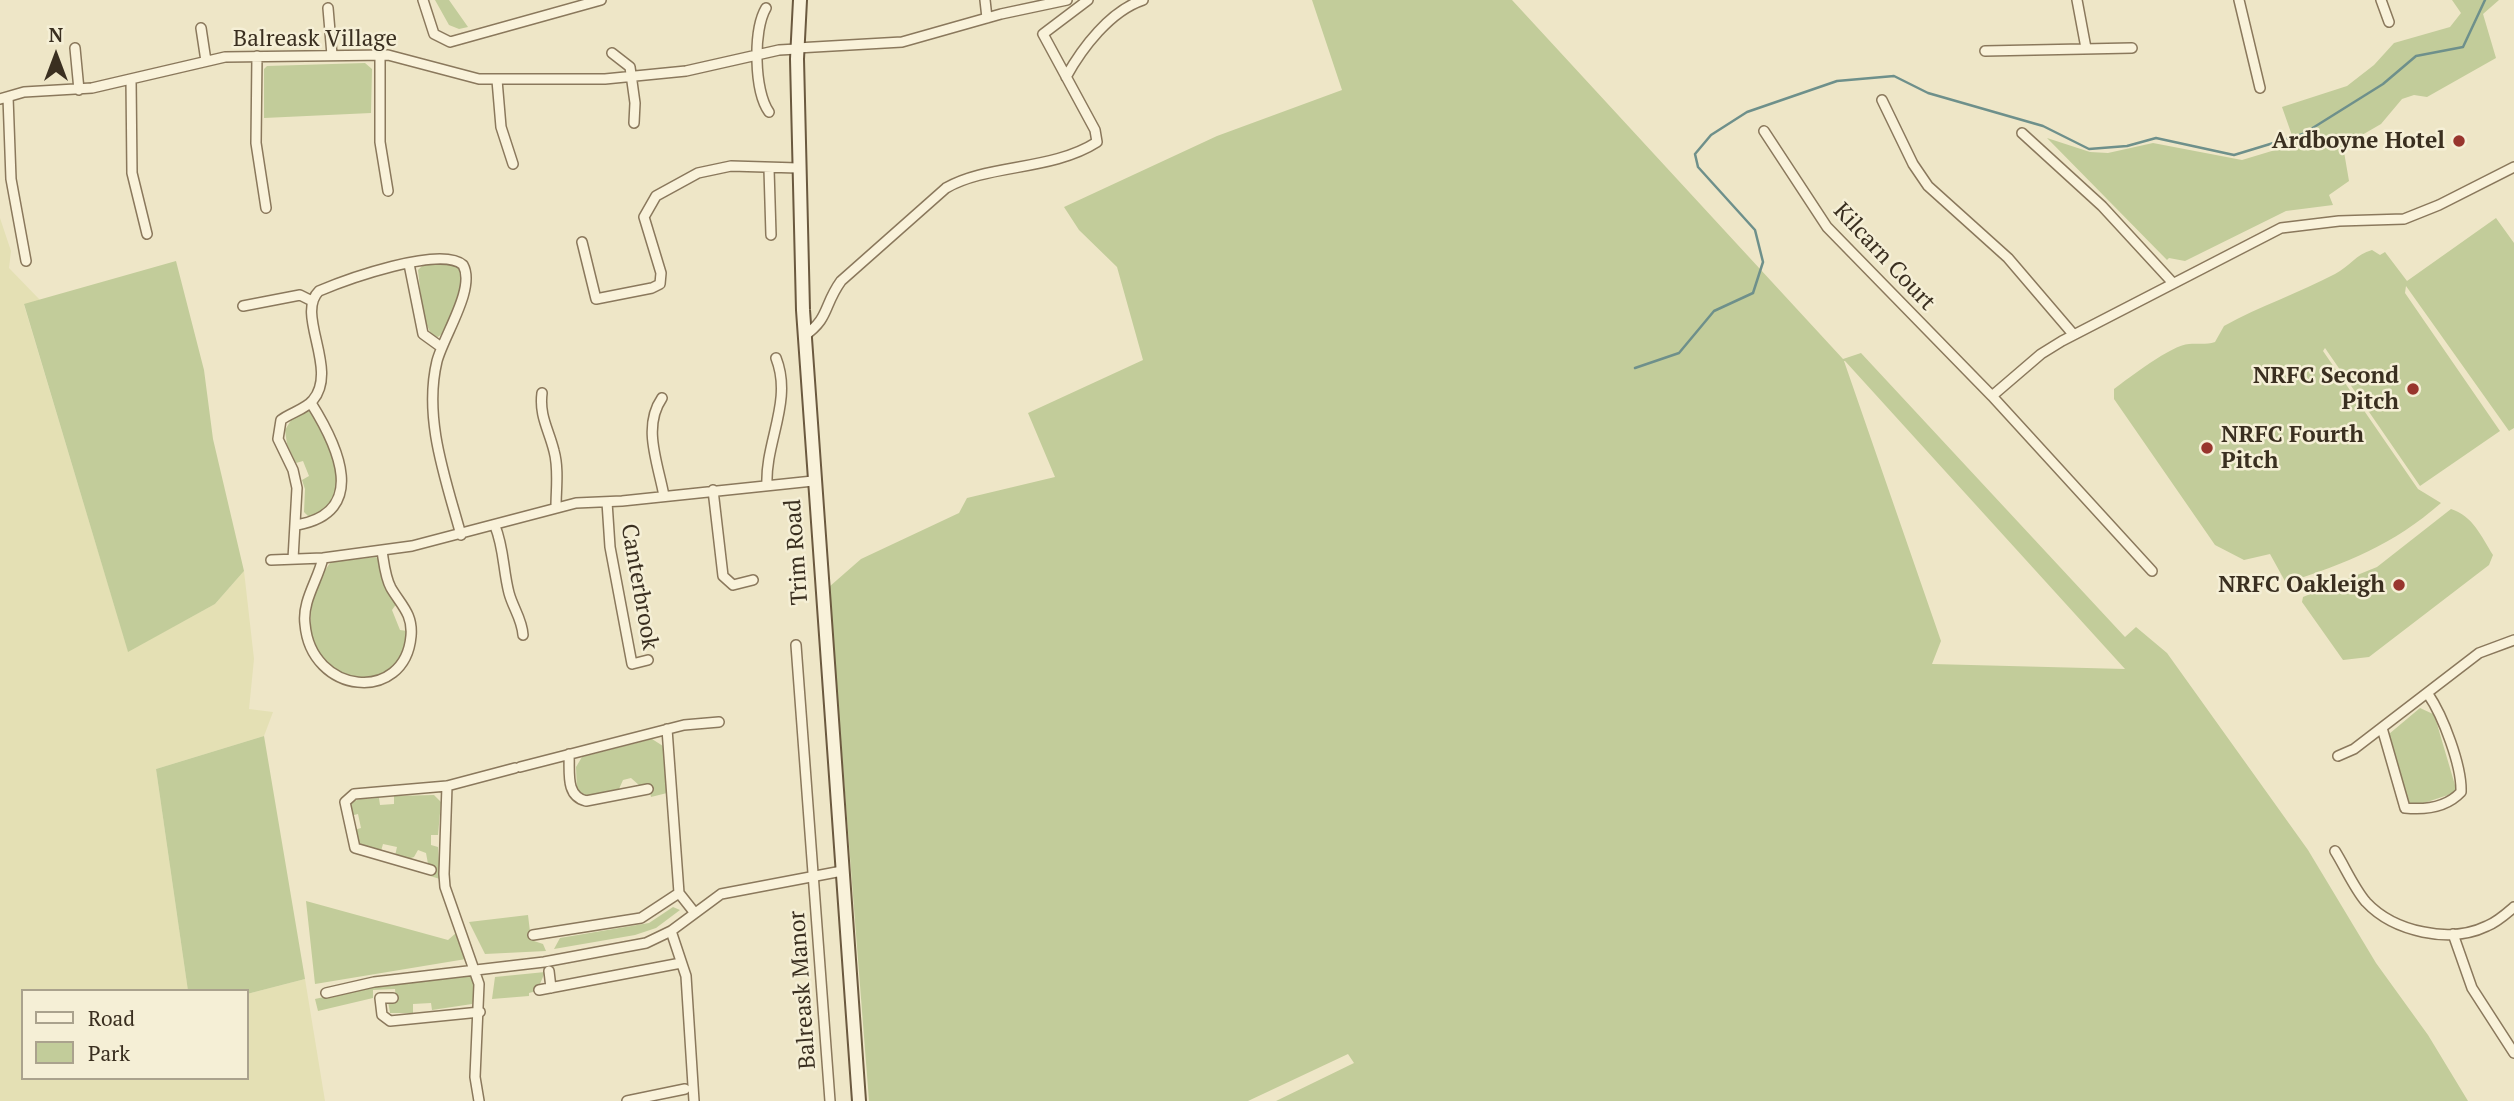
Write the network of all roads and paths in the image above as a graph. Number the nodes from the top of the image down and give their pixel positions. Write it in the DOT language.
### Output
graph roads {
  1 [pos="423,0"];
  2 [pos="601,0"];
  3 [pos="800,0"];
  4 [pos="985,0"];
  5 [pos="1067,0"];
  6 [pos="1088,0"];
  7 [pos="1143,0"];
  8 [pos="2077,0"];
  9 [pos="2239,0"];
  10 [pos="2381,0"];
  11 [pos="328,8"];
  12 [pos="766,8"];
  13 [pos="987,18"];
  14 [pos="2389,22"];
  15 [pos="201,28"];
  16 [pos="75,48"];
  17 [pos="2086,48"];
  18 [pos="2132,48"];
  19 [pos="797,49"];
  20 [pos="1985,51"];
  21 [pos="612,53"];
  22 [pos="380,54"];
  23 [pos="332,55"];
  24 [pos="758,55"];
  25 [pos="257,56"];
  26 [pos="206,61"];
  27 [pos="1066,77"];
  28 [pos="633,78"];
  29 [pos="131,79"];
  30 [pos="497,80"];
  31 [pos="2260,89"];
  32 [pos="79,90"];
  33 [pos="4,98"];
  34 [pos="1882,100"];
  35 [pos="769,112"];
  36 [pos="634,123"];
  37 [pos="1764,131"];
  38 [pos="2022,133"];
  39 [pos="513,164"];
  40 [pos="2514,167"];
  41 [pos="798,168"];
  42 [pos="769,169"];
  43 [pos="388,191"];
  44 [pos="266,208"];
  45 [pos="147,234"];
  46 [pos="771,235"];
  47 [pos="582,242"];
  48 [pos="26,261"];
  49 [pos="410,264"];
  50 [pos="2172,282"];
  51 [pos="312,301"];
  52 [pos="243,306"];
  53 [pos="2073,334"];
  54 [pos="804,336"];
  55 [pos="441,347"];
  56 [pos="776,358"];
  57 [pos="542,393"];
  58 [pos="1992,396"];
  59 [pos="662,398"];
  60 [pos="311,403"];
  61 [pos="813,481"];
  62 [pos="766,485"];
  63 [pos="713,490"];
  64 [pos="664,496"];
  65 [pos="607,502"];
  66 [pos="556,507"];
  67 [pos="297,525"];
  68 [pos="495,526"];
  69 [pos="461,535"];
  70 [pos="382,551"];
  71 [pos="323,558"];
  72 [pos="293,559"];
  73 [pos="271,560"];
  74 [pos="2152,571"];
  75 [pos="752,580"];
  76 [pos="523,635"];
  77 [pos="2514,640"];
  78 [pos="796,645"];
  79 [pos="648,660"];
  80 [pos="2428,694"];
  81 [pos="719,722"];
  82 [pos="2382,728"];
  83 [pos="667,729"];
  84 [pos="569,754"];
  85 [pos="2338,756"];
  86 [pos="447,786"];
  87 [pos="648,789"];
  88 [pos="2335,851"];
  89 [pos="431,870"];
  90 [pos="842,871"];
  91 [pos="814,876"];
  92 [pos="680,894"];
  93 [pos="2514,907"];
  94 [pos="694,912"];
  95 [pos="671,931"];
  96 [pos="2453,934"];
  97 [pos="533,935"];
  98 [pos="681,963"];
  99 [pos="475,968"];
  100 [pos="549,971"];
  101 [pos="551,988"];
  102 [pos="539,990"];
  103 [pos="326,993"];
  104 [pos="393,998"];
  105 [pos="480,1012"];
  106 [pos="2514,1053"];
  107 [pos="685,1089"];
  108 [pos="479,1101"];
  109 [pos="627,1101"];
  110 [pos="694,1101"];
  111 [pos="830,1101"];
  112 [pos="859,1101"];
  1 -- 2 [label="street"];
  3 -- 19 [label="main road, Trim Road"];
  4 -- 13 [label="street"];
  5 -- 13 [label="street, Balreask Village"];
  6 -- 27 [label="street"];
  7 -- 27 [label="street"];
  8 -- 17 [label="street"];
  9 -- 31 [label="street"];
  10 -- 14 [label="street"];
  11 -- 23 [label="street"];
  12 -- 24 [label="street"];
  13 -- 19 [label="street, Balreask Village"];
  15 -- 26 [label="street"];
  16 -- 32 [label="street"];
  17 -- 18 [label="street"];
  17 -- 20 [label="street"];
  19 -- 24 [label="street, Balreask Village"];
  19 -- 41 [label="main road, Trim Road"];
  21 -- 28 [label="street"];
  22 -- 23 [label="street, Balreask Village"];
  22 -- 30 [label="street, Balreask Village"];
  22 -- 43 [label="street"];
  23 -- 25 [label="street, Balreask Village"];
  24 -- 28 [label="street, Balreask Village"];
  24 -- 35 [label="street"];
  25 -- 26 [label="street, Balreask Village"];
  25 -- 44 [label="street"];
  26 -- 29 [label="street, Balreask Village"];
  27 -- 54 [label="street"];
  28 -- 30 [label="street, Balreask Village"];
  28 -- 36 [label="street"];
  29 -- 32 [label="street, Balreask Village"];
  29 -- 45 [label="street"];
  30 -- 39 [label="street"];
  32 -- 33 [label="street, Balreask Village"];
  33 -- 48 [label="street"];
  34 -- 53 [label="street"];
  37 -- 58 [label="street, Kilcarn Court"];
  38 -- 50 [label="street"];
  40 -- 50 [label="street"];
  41 -- 42 [label="street"];
  41 -- 54 [label="main road, Trim Road"];
  42 -- 46 [label="street"];
  42 -- 47 [label="street"];
  49 -- 51 [label="street"];
  49 -- 55 [label="street"];
  49 -- 55 [label="street"];
  50 -- 53 [label="street"];
  51 -- 52 [label="street"];
  51 -- 60 [label="street"];
  53 -- 58 [label="street"];
  54 -- 61 [label="main road, Trim Road"];
  55 -- 69 [label="street"];
  56 -- 62 [label="street"];
  57 -- 66 [label="street"];
  58 -- 74 [label="street, Kilcarn Court"];
  59 -- 64 [label="street"];
  60 -- 67 [label="street"];
  60 -- 67 [label="street"];
  61 -- 62 [label="street, Canterbrook"];
  61 -- 90 [label="main road, Trim Road"];
  62 -- 63 [label="street, Canterbrook"];
  63 -- 64 [label="street, Canterbrook"];
  63 -- 75 [label="street"];
  64 -- 65 [label="street, Canterbrook"];
  65 -- 66 [label="street, Canterbrook"];
  65 -- 79 [label="street, Canterbrook"];
  66 -- 68 [label="street, Canterbrook"];
  67 -- 72 [label="street"];
  68 -- 69 [label="street, Canterbrook"];
  68 -- 76 [label="street"];
  69 -- 70 [label="street, Canterbrook"];
  70 -- 71 [label="street, Canterbrook"];
  70 -- 71 [label="street"];
  71 -- 72 [label="street, Canterbrook"];
  72 -- 73 [label="street, Canterbrook"];
  77 -- 80 [label="street"];
  78 -- 91 [label="street"];
  80 -- 82 [label="street"];
  80 -- 82 [label="street"];
  81 -- 83 [label="street"];
  82 -- 85 [label="street"];
  83 -- 84 [label="street"];
  83 -- 92 [label="street"];
  84 -- 86 [label="street"];
  84 -- 87 [label="street"];
  86 -- 89 [label="street"];
  86 -- 99 [label="street"];
  88 -- 96 [label="street"];
  90 -- 91 [label="street, Balreask Manor"];
  90 -- 112 [label="main road, Trim Road"];
  91 -- 94 [label="street, Balreask Manor"];
  91 -- 111 [label="street, Balreask Manor"];
  92 -- 94 [label="street"];
  92 -- 97 [label="street"];
  93 -- 96 [label="street"];
  94 -- 95 [label="street, Balreask Manor"];
  95 -- 98 [label="street"];
  95 -- 99 [label="street, Balreask Manor"];
  96 -- 106 [label="street"];
  98 -- 101 [label="street"];
  98 -- 110 [label="street"];
  99 -- 103 [label="street, Balreask Manor"];
  99 -- 105 [label="street"];
  100 -- 101 [label="street"];
  101 -- 102 [label="street"];
  104 -- 105 [label="street"];
  105 -- 108 [label="street"];
  107 -- 109 [label="street"];
}
